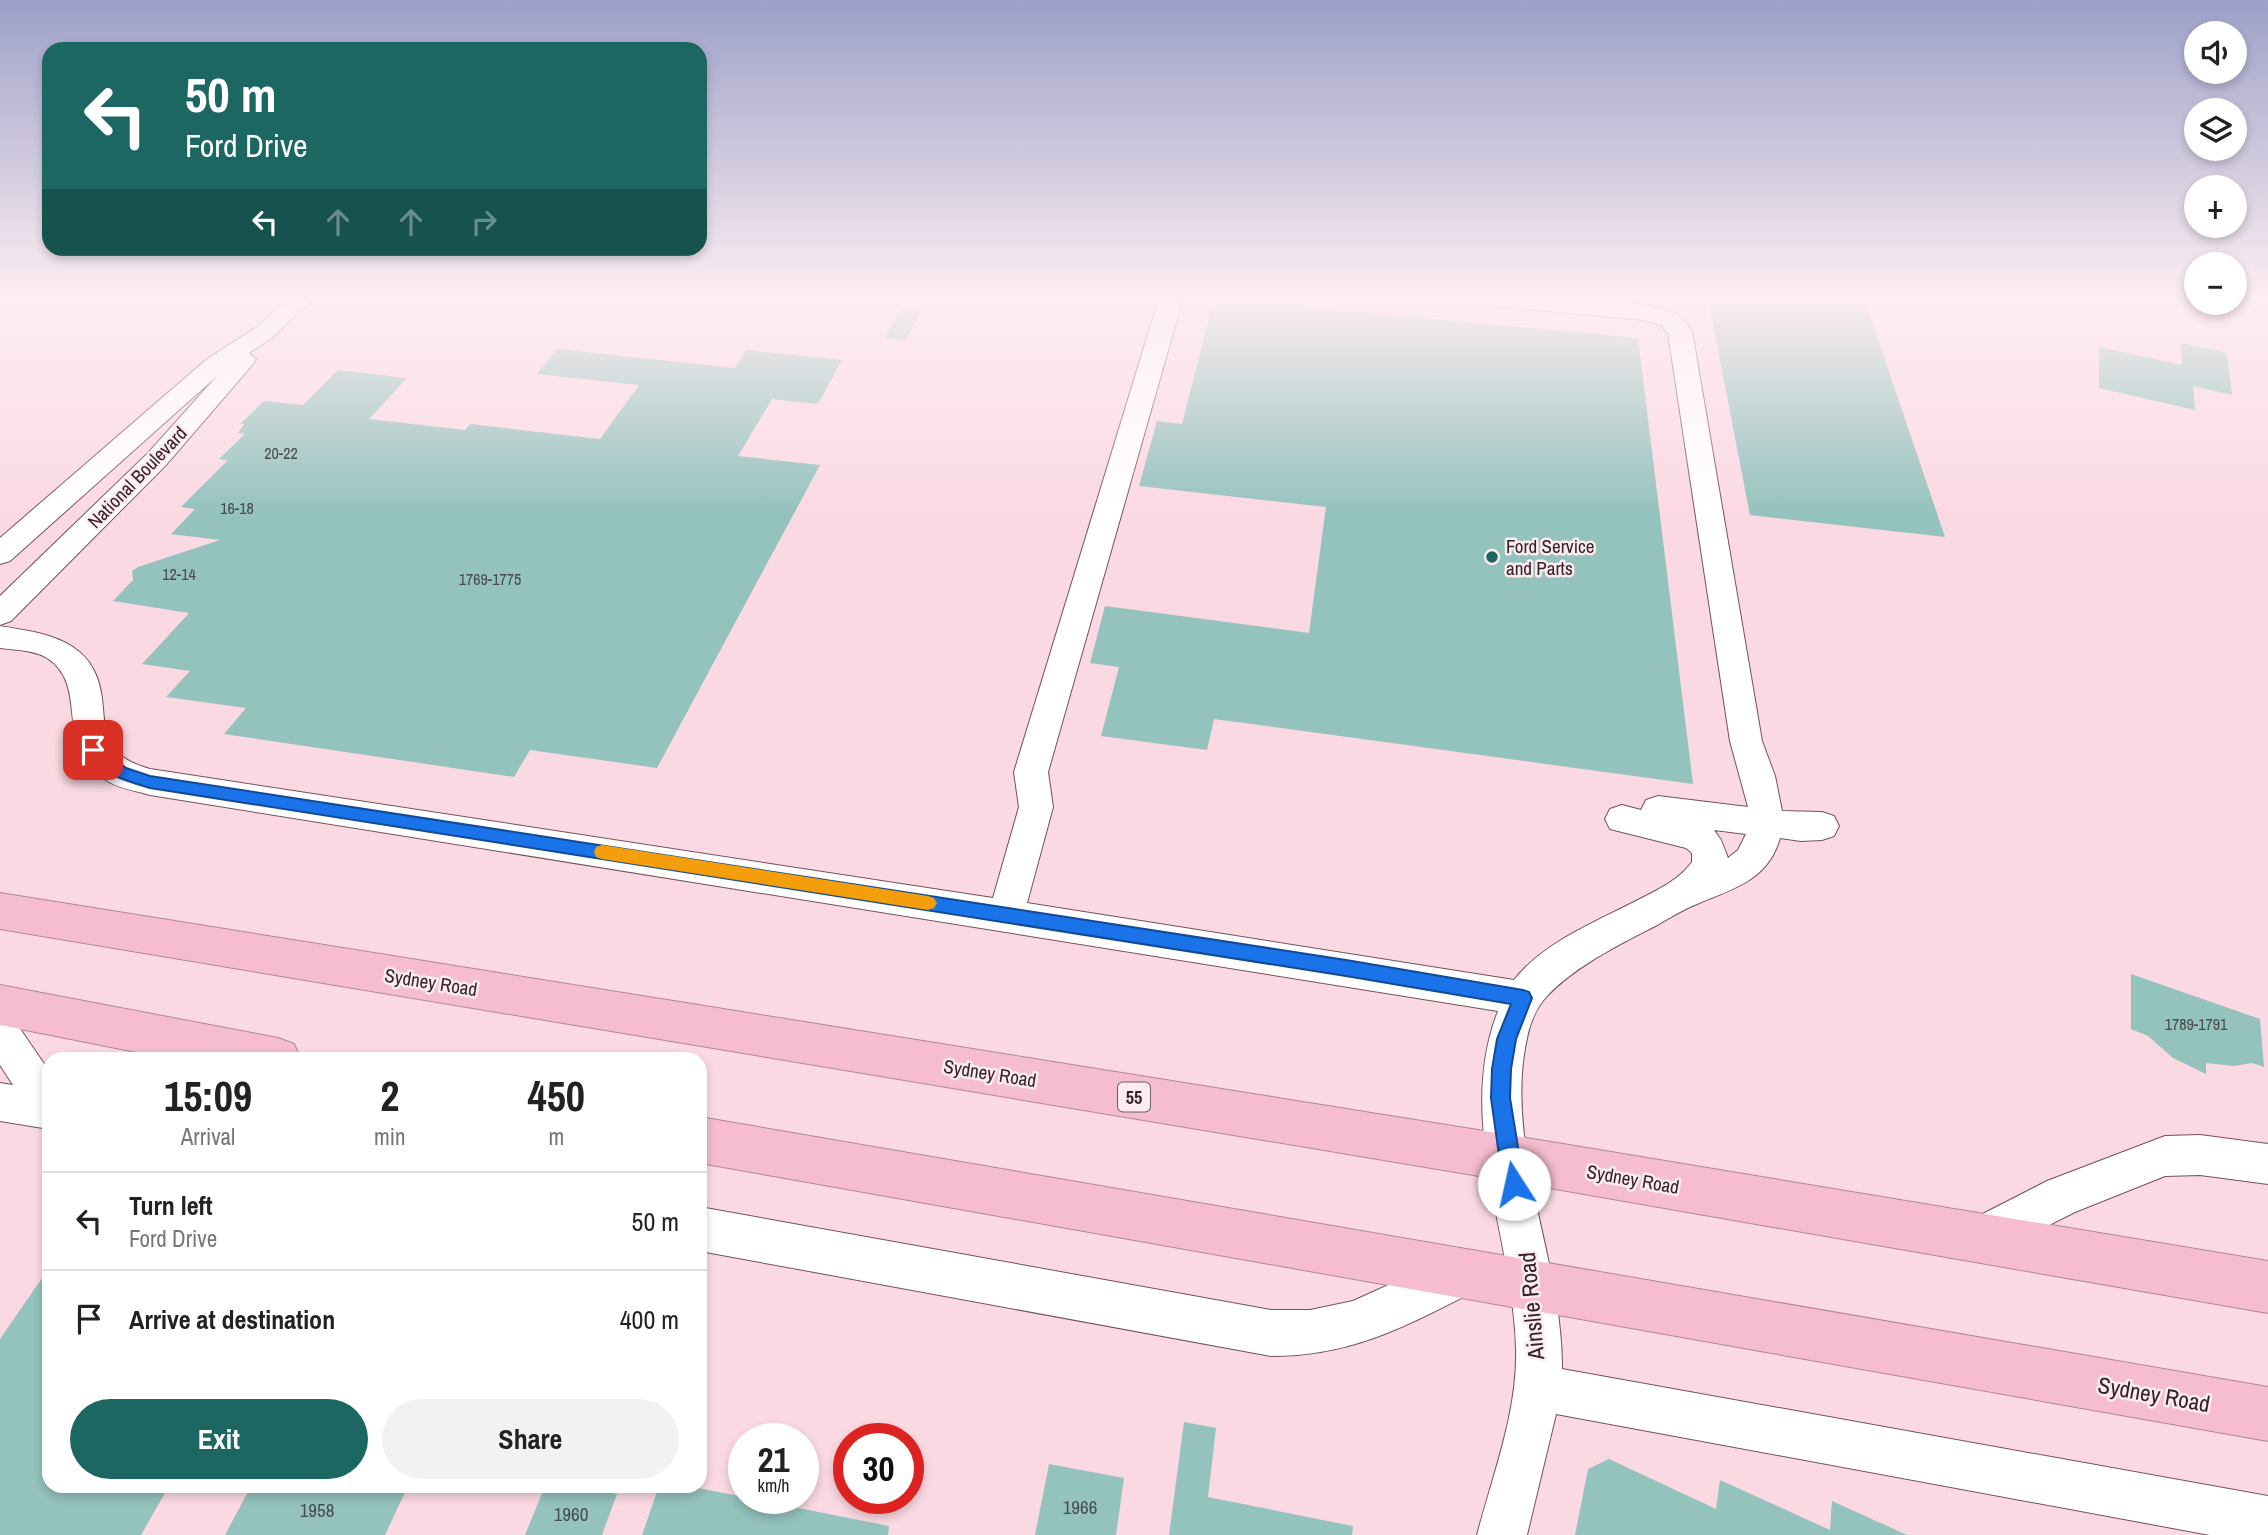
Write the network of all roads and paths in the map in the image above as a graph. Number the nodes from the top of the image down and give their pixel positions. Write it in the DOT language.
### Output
graph roads {
  1 [pos="209,370"];
  2 [pos="236,370"];
  3 [pos="1150,370"];
  4 [pos="1686,370"];
  5 [pos="123,444"];
  6 [pos="166,449"];
  7 [pos="0,554"];
  8 [pos="0,614"];
  9 [pos="0,638"];
  10 [pos="1767,822"];
  11 [pos="1739,870"];
  12 [pos="1689,890"];
  13 [pos="0,911"];
  14 [pos="1006,915"];
  15 [pos="1523,998"];
  16 [pos="0,1005"];
  17 [pos="0,1032"];
  18 [pos="242,1052"];
  19 [pos="42,1095"];
  20 [pos="0,1102"];
  21 [pos="42,1109"];
  22 [pos="707,1141"];
  23 [pos="1509,1158"];
  24 [pos="2268,1164"];
  25 [pos="707,1230"];
  26 [pos="1980,1238"];
  27 [pos="1461,1274"];
  28 [pos="1533,1285"];
  29 [pos="2268,1287"];
  30 [pos="1535,1387"];
  31 [pos="2268,1414"];
  32 [pos="2268,1521"];
  33 [pos="1502,1535"];
  1 -- 5 [label="street, National Boulevard"];
  2 -- 6 [label="street, National Boulevard"];
  3 -- 14 [label="street"];
  4 -- 10 [label="street"];
  5 -- 6 [label="street"];
  5 -- 7 [label="street, National Boulevard"];
  6 -- 8 [label="street, National Boulevard"];
  9 -- 14 [label="street"];
  10 -- 11 [label="street"];
  10 -- 11 [label="street"];
  10 -- 12 [label="street"];
  11 -- 12 [label="street"];
  12 -- 15 [label="street, Ainslie Road"];
  13 -- 23 [label="highway, Sydney Road / 55"];
  14 -- 15 [label="street"];
  15 -- 23 [label="street, Ainslie Road"];
  16 -- 18 [label="highway"];
  17 -- 19 [label="street"];
  20 -- 21 [label="street"];
  22 -- 27 [label="highway, Sydney Road"];
  23 -- 26 [label="highway, Sydney Road / 55"];
  23 -- 28 [label="street, Ainslie Road"];
  24 -- 26 [label="street"];
  25 -- 27 [label="street"];
  26 -- 29 [label="highway, Sydney Road / 55"];
  27 -- 28 [label="highway, Sydney Road"];
  28 -- 30 [label="street, Ainslie Road"];
  28 -- 31 [label="highway, Sydney Road"];
  30 -- 32 [label="street"];
  30 -- 33 [label="street, Ainslie Road"];
}
